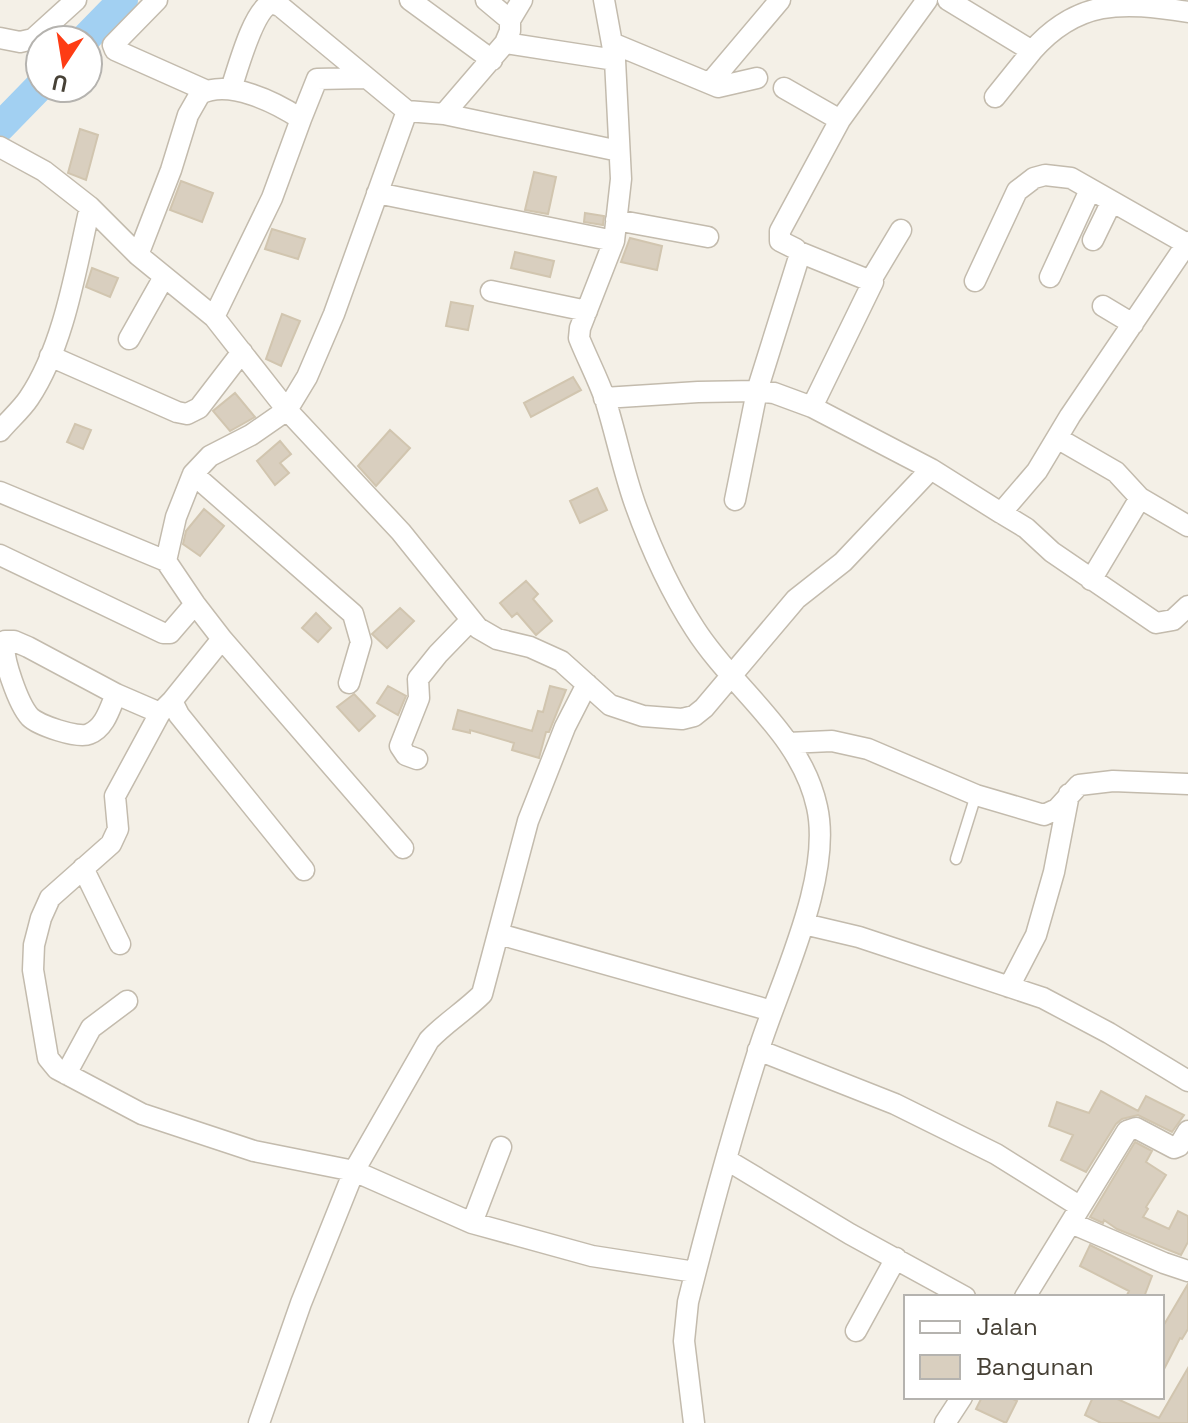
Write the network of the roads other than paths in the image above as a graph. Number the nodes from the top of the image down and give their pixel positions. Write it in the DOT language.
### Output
graph roads {
  1 [pos="76,0"];
  2 [pos="157,0"];
  3 [pos="410,0"];
  4 [pos="486,0"];
  5 [pos="522,0"];
  6 [pos="604,0"];
  7 [pos="780,0"];
  8 [pos="927,0"];
  9 [pos="948,0"];
  10 [pos="1188,12"];
  11 [pos="510,20"];
  12 [pos="0,38"];
  13 [pos="505,43"];
  14 [pos="1032,51"];
  15 [pos="614,52"];
  16 [pos="492,60"];
  17 [pos="365,78"];
  18 [pos="757,78"];
  19 [pos="710,83"];
  20 [pos="784,88"];
  21 [pos="231,89"];
  22 [pos="207,91"];
  23 [pos="995,97"];
  24 [pos="407,111"];
  25 [pos="444,114"];
  26 [pos="301,119"];
  27 [pos="840,120"];
  28 [pos="1,147"];
  29 [pos="619,151"];
  30 [pos="1090,190"];
  31 [pos="377,193"];
  32 [pos="1111,203"];
  33 [pos="90,207"];
  34 [pos="616,220"];
  35 [pos="901,230"];
  36 [pos="708,237"];
  37 [pos="1093,240"];
  38 [pos="614,241"];
  39 [pos="1187,243"];
  40 [pos="799,252"];
  41 [pos="138,255"];
  42 [pos="164,277"];
  43 [pos="1050,277"];
  44 [pos="871,280"];
  45 [pos="975,281"];
  46 [pos="491,291"];
  47 [pos="1103,306"];
  48 [pos="587,311"];
  49 [pos="214,317"];
  50 [pos="1133,324"];
  51 [pos="129,339"];
  52 [pos="242,352"];
  53 [pos="50,356"];
  54 [pos="757,391"];
  55 [pos="604,398"];
  56 [pos="812,407"];
  57 [pos="287,410"];
  58 [pos="0,431"];
  59 [pos="1057,438"];
  60 [pos="931,469"];
  61 [pos="193,474"];
  62 [pos="0,492"];
  63 [pos="1140,498"];
  64 [pos="735,500"];
  65 [pos="1001,513"];
  66 [pos="1188,526"];
  67 [pos="0,555"];
  68 [pos="166,561"];
  69 [pos="1091,580"];
  70 [pos="195,604"];
  71 [pos="1188,606"];
  72 [pos="471,620"];
  73 [pos="222,639"];
  74 [pos="730,676"];
  75 [pos="349,683"];
  76 [pos="587,684"];
  77 [pos="116,694"];
  78 [pos="166,707"];
  79 [pos="788,743"];
  80 [pos="417,759"];
  81 [pos="1188,784"];
  82 [pos="1069,793"];
  83 [pos="976,795"];
  84 [pos="403,848"];
  85 [pos="956,859"];
  86 [pos="83,868"];
  87 [pos="304,870"];
  88 [pos="804,924"];
  89 [pos="499,934"];
  90 [pos="120,944"];
  91 [pos="1009,987"];
  92 [pos="127,1001"];
  93 [pos="772,1011"];
  94 [pos="758,1050"];
  95 [pos="66,1074"];
  96 [pos="1188,1081"];
  97 [pos="1188,1131"];
  98 [pos="501,1147"];
  99 [pos="727,1160"];
  100 [pos="354,1171"];
  101 [pos="1075,1214"];
  102 [pos="472,1223"];
  103 [pos="896,1258"];
  104 [pos="1188,1271"];
  105 [pos="695,1272"];
  106 [pos="961,1295"];
  107 [pos="1026,1295"];
  108 [pos="856,1331"];
  109 [pos="961,1399"];
  110 [pos="259,1423"];
  111 [pos="694,1423"];
  112 [pos="945,1423"];
  1 -- 12 [label="street"];
  2 -- 22 [label="street"];
  3 -- 16 [label="street"];
  4 -- 11 [label="street"];
  5 -- 11 [label="street"];
  6 -- 15 [label="street"];
  7 -- 19 [label="street"];
  8 -- 27 [label="street"];
  9 -- 14 [label="street"];
  10 -- 14 [label="street"];
  11 -- 13 [label="street"];
  13 -- 15 [label="street"];
  13 -- 16 [label="street"];
  14 -- 23 [label="street"];
  15 -- 19 [label="street"];
  15 -- 29 [label="street"];
  16 -- 25 [label="street"];
  17 -- 21 [label="street"];
  17 -- 24 [label="street"];
  17 -- 26 [label="street"];
  18 -- 19 [label="street"];
  20 -- 27 [label="street"];
  21 -- 22 [label="street"];
  21 -- 26 [label="street"];
  22 -- 41 [label="street"];
  24 -- 25 [label="street"];
  24 -- 31 [label="street"];
  25 -- 29 [label="street"];
  26 -- 49 [label="street"];
  27 -- 40 [label="street"];
  28 -- 33 [label="street"];
  29 -- 34 [label="street"];
  30 -- 32 [label="street"];
  30 -- 43 [label="street"];
  30 -- 45 [label="street"];
  31 -- 38 [label="street"];
  31 -- 57 [label="street"];
  32 -- 37 [label="street"];
  32 -- 39 [label="street"];
  33 -- 41 [label="street"];
  33 -- 53 [label="street"];
  34 -- 36 [label="street"];
  34 -- 38 [label="street"];
  35 -- 44 [label="street"];
  38 -- 48 [label="street"];
  39 -- 50 [label="street"];
  40 -- 44 [label="street"];
  40 -- 54 [label="street"];
  41 -- 42 [label="street"];
  42 -- 49 [label="street"];
  42 -- 51 [label="street"];
  44 -- 56 [label="street"];
  46 -- 48 [label="street"];
  47 -- 50 [label="street"];
  48 -- 55 [label="street"];
  49 -- 52 [label="street"];
  50 -- 59 [label="street"];
  52 -- 53 [label="street"];
  52 -- 57 [label="street"];
  53 -- 58 [label="street"];
  54 -- 55 [label="street"];
  54 -- 56 [label="street"];
  54 -- 64 [label="street"];
  55 -- 74 [label="street"];
  56 -- 60 [label="street"];
  57 -- 61 [label="street"];
  57 -- 72 [label="street"];
  59 -- 63 [label="street"];
  59 -- 65 [label="street"];
  60 -- 65 [label="street"];
  60 -- 74 [label="street"];
  61 -- 68 [label="street"];
  61 -- 75 [label="street"];
  62 -- 68 [label="street"];
  63 -- 66 [label="street"];
  63 -- 69 [label="street"];
  65 -- 69 [label="street"];
  67 -- 70 [label="street"];
  68 -- 70 [label="street"];
  69 -- 71 [label="street"];
  70 -- 73 [label="street"];
  72 -- 76 [label="street"];
  72 -- 80 [label="street"];
  73 -- 78 [label="street"];
  73 -- 84 [label="street"];
  74 -- 76 [label="street"];
  74 -- 79 [label="street"];
  76 -- 89 [label="street"];
  77 -- 77 [label="street"];
  77 -- 78 [label="street"];
  78 -- 86 [label="street"];
  78 -- 87 [label="street"];
  79 -- 83 [label="street"];
  79 -- 88 [label="street"];
  81 -- 82 [label="street"];
  82 -- 83 [label="street"];
  82 -- 91 [label="street"];
  83 -- 85 [label="lane"];
  86 -- 90 [label="street"];
  86 -- 95 [label="street"];
  88 -- 91 [label="street"];
  88 -- 93 [label="street"];
  89 -- 93 [label="street"];
  89 -- 100 [label="street"];
  91 -- 96 [label="street"];
  92 -- 95 [label="street"];
  93 -- 94 [label="street"];
  94 -- 99 [label="street"];
  94 -- 101 [label="street"];
  95 -- 100 [label="street"];
  97 -- 101 [label="street"];
  98 -- 102 [label="street"];
  99 -- 103 [label="street"];
  99 -- 105 [label="street"];
  100 -- 102 [label="street"];
  100 -- 110 [label="street"];
  101 -- 104 [label="street"];
  101 -- 107 [label="street"];
  102 -- 105 [label="street"];
  103 -- 106 [label="street"];
  103 -- 108 [label="street"];
  105 -- 111 [label="street"];
  109 -- 112 [label="street"];
}
